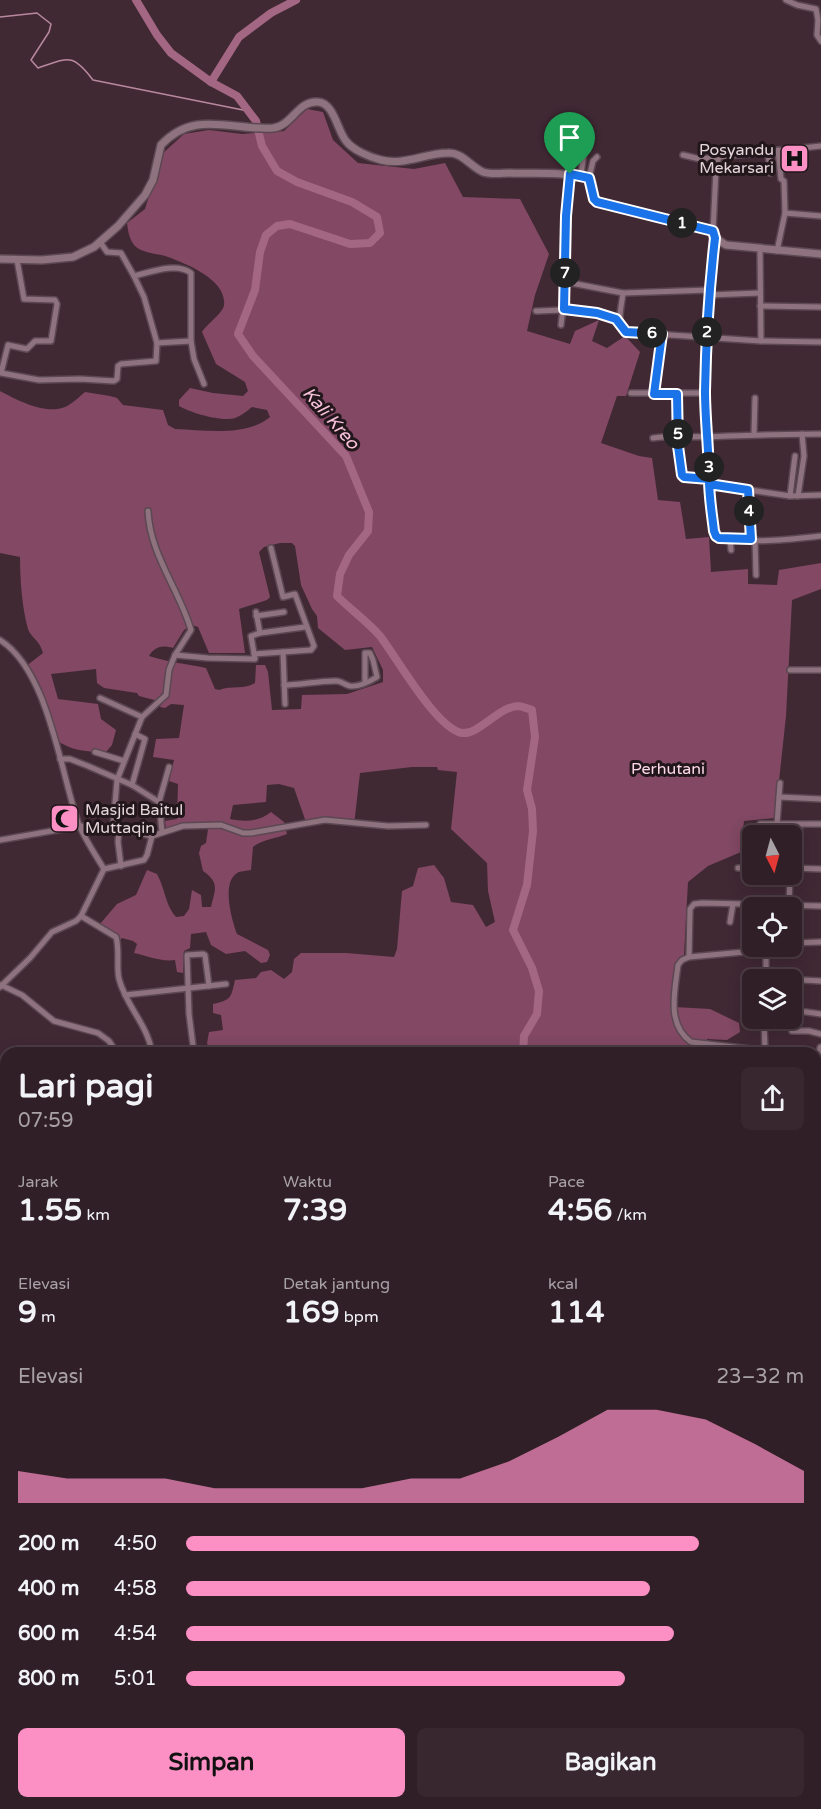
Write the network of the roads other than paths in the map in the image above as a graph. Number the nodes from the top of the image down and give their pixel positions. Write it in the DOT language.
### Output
graph roads {
  1 [pos="786,0"];
  2 [pos="821,41"];
  3 [pos="821,146"];
  4 [pos="778,150"];
  5 [pos="768,151"];
  6 [pos="584,152"];
  7 [pos="683,155"];
  8 [pos="719,156"];
  9 [pos="597,157"];
  10 [pos="770,173"];
  11 [pos="570,174"];
  12 [pos="581,176"];
  13 [pos="589,178"];
  14 [pos="784,213"];
  15 [pos="821,216"];
  16 [pos="714,235"];
  17 [pos="99,242"];
  18 [pos="760,250"];
  19 [pos="777,251"];
  20 [pos="821,254"];
  21 [pos="0,260"];
  22 [pos="18,260"];
  23 [pos="134,276"];
  24 [pos="566,282"];
  25 [pos="708,292"];
  26 [pos="623,293"];
  27 [pos="760,293"];
  28 [pos="760,306"];
  29 [pos="821,307"];
  30 [pos="564,309"];
  31 [pos="536,311"];
  32 [pos="620,321"];
  33 [pos="561,325"];
  34 [pos="662,334"];
  35 [pos="707,337"];
  36 [pos="191,341"];
  37 [pos="761,341"];
  38 [pos="821,342"];
  39 [pos="157,344"];
  40 [pos="204,384"];
  41 [pos="632,393"];
  42 [pos="705,393"];
  43 [pos="654,394"];
  44 [pos="677,394"];
  45 [pos="755,398"];
  46 [pos="754,434"];
  47 [pos="802,434"];
  48 [pos="821,434"];
  49 [pos="678,435"];
  50 [pos="708,436"];
  51 [pos="653,438"];
  52 [pos="795,456"];
  53 [pos="709,482"];
  54 [pos="748,490"];
  55 [pos="821,495"];
  56 [pos="790,496"];
  57 [pos="798,496"];
  58 [pos="148,511"];
  59 [pos="821,536"];
  60 [pos="730,539"];
  61 [pos="753,539"];
  62 [pos="271,548"];
  63 [pos="731,550"];
  64 [pos="756,575"];
  65 [pos="284,612"];
  66 [pos="305,627"];
  67 [pos="260,633"];
  68 [pos="0,640"];
  69 [pos="283,652"];
  70 [pos="254,654"];
  71 [pos="175,655"];
  72 [pos="790,670"];
  73 [pos="821,670"];
  74 [pos="365,683"];
  75 [pos="284,685"];
  76 [pos="100,699"];
  77 [pos="285,704"];
  78 [pos="142,717"];
  79 [pos="135,734"];
  80 [pos="95,752"];
  81 [pos="60,759"];
  82 [pos="124,761"];
  83 [pos="169,767"];
  84 [pos="117,780"];
  85 [pos="780,783"];
  86 [pos="132,785"];
  87 [pos="779,797"];
  88 [pos="821,798"];
  89 [pos="159,802"];
  90 [pos="777,824"];
  91 [pos="800,824"];
  92 [pos="821,824"];
  93 [pos="426,825"];
  94 [pos="758,825"];
  95 [pos="80,826"];
  96 [pos="116,828"];
  97 [pos="162,832"];
  98 [pos="152,836"];
  99 [pos="0,840"];
  100 [pos="121,866"];
  101 [pos="738,867"];
  102 [pos="742,867"];
  103 [pos="802,868"];
  104 [pos="104,869"];
  105 [pos="821,869"];
  106 [pos="733,904"];
  107 [pos="742,905"];
  108 [pos="802,906"];
  109 [pos="821,906"];
  110 [pos="81,916"];
  111 [pos="730,922"];
  112 [pos="821,942"];
  113 [pos="802,943"];
  114 [pos="742,950"];
  115 [pos="687,958"];
  116 [pos="802,980"];
  117 [pos="821,981"];
  118 [pos="226,984"];
  119 [pos="1,986"];
  120 [pos="209,986"];
  121 [pos="188,987"];
  122 [pos="125,995"];
  123 [pos="802,1011"];
  124 [pos="821,1014"];
  125 [pos="764,1029"];
  126 [pos="792,1030"];
  127 [pos="821,1034"];
  128 [pos="112,1047"];
  129 [pos="150,1047"];
  130 [pos="193,1047"];
  131 [pos="732,1047"];
  132 [pos="765,1047"];
  1 -- 2 [label="street"];
  3 -- 4 [label="street"];
  4 -- 5 [label="street"];
  4 -- 14 [label="street"];
  5 -- 8 [label="street"];
  5 -- 10 [label="street"];
  6 -- 12 [label="street"];
  7 -- 8 [label="street"];
  8 -- 16 [label="street"];
  9 -- 13 [label="street"];
  11 -- 12 [label="main road"];
  11 -- 17 [label="main road"];
  11 -- 24 [label="street"];
  12 -- 13 [label="main road"];
  13 -- 16 [label="main road"];
  14 -- 15 [label="street"];
  14 -- 19 [label="street"];
  16 -- 18 [label="main road"];
  16 -- 25 [label="street"];
  17 -- 22 [label="main road"];
  17 -- 23 [label="street"];
  18 -- 19 [label="main road"];
  18 -- 27 [label="street"];
  19 -- 20 [label="main road"];
  21 -- 22 [label="main road"];
  22 -- 39 [label="street"];
  23 -- 36 [label="street"];
  23 -- 39 [label="street"];
  24 -- 26 [label="street"];
  24 -- 30 [label="street"];
  25 -- 26 [label="street"];
  25 -- 27 [label="street"];
  25 -- 35 [label="street"];
  26 -- 32 [label="street"];
  27 -- 28 [label="street"];
  28 -- 29 [label="street"];
  28 -- 37 [label="street"];
  30 -- 31 [label="street"];
  30 -- 32 [label="street"];
  30 -- 33 [label="street"];
  32 -- 34 [label="street"];
  34 -- 35 [label="street"];
  34 -- 43 [label="street"];
  35 -- 37 [label="street"];
  35 -- 42 [label="street"];
  36 -- 39 [label="street"];
  36 -- 40 [label="street"];
  37 -- 38 [label="street"];
  41 -- 43 [label="street"];
  42 -- 44 [label="street"];
  42 -- 50 [label="street"];
  43 -- 44 [label="street"];
  44 -- 49 [label="street"];
  45 -- 46 [label="street"];
  46 -- 47 [label="street"];
  46 -- 50 [label="street"];
  47 -- 48 [label="street"];
  47 -- 57 [label="street"];
  49 -- 50 [label="street"];
  49 -- 51 [label="street"];
  49 -- 53 [label="street"];
  50 -- 53 [label="street"];
  52 -- 56 [label="street"];
  53 -- 54 [label="street"];
  53 -- 60 [label="street"];
  54 -- 56 [label="street"];
  54 -- 61 [label="street"];
  55 -- 57 [label="street"];
  56 -- 57 [label="street"];
  58 -- 71 [label="street"];
  59 -- 61 [label="street"];
  60 -- 61 [label="street"];
  60 -- 63 [label="street"];
  61 -- 64 [label="street"];
  62 -- 66 [label="street"];
  65 -- 67 [label="street"];
  66 -- 67 [label="street"];
  66 -- 69 [label="street"];
  67 -- 70 [label="street"];
  68 -- 81 [label="street"];
  69 -- 70 [label="street"];
  69 -- 75 [label="street"];
  70 -- 71 [label="street"];
  71 -- 78 [label="street"];
  72 -- 73 [label="street"];
  74 -- 74 [label="street"];
  74 -- 75 [label="street"];
  75 -- 77 [label="street"];
  76 -- 78 [label="street"];
  78 -- 79 [label="street"];
  79 -- 82 [label="street"];
  79 -- 86 [label="street"];
  80 -- 82 [label="street"];
  81 -- 84 [label="street"];
  81 -- 95 [label="street"];
  82 -- 84 [label="street"];
  83 -- 89 [label="street"];
  84 -- 86 [label="street"];
  84 -- 96 [label="street"];
  85 -- 87 [label="street"];
  86 -- 89 [label="street"];
  87 -- 88 [label="street"];
  87 -- 90 [label="street"];
  89 -- 97 [label="street"];
  90 -- 91 [label="street"];
  90 -- 94 [label="street"];
  91 -- 92 [label="street"];
  93 -- 97 [label="street"];
  95 -- 96 [label="street"];
  95 -- 99 [label="street"];
  95 -- 104 [label="street"];
  96 -- 98 [label="street"];
  96 -- 100 [label="street"];
  97 -- 98 [label="street"];
  98 -- 100 [label="street"];
  100 -- 104 [label="street"];
  101 -- 102 [label="street"];
  103 -- 105 [label="street"];
  104 -- 110 [label="street"];
  106 -- 107 [label="street"];
  106 -- 111 [label="street"];
  106 -- 115 [label="street"];
  108 -- 109 [label="street"];
  110 -- 119 [label="street"];
  110 -- 122 [label="street"];
  112 -- 113 [label="street"];
  114 -- 115 [label="street"];
  115 -- 131 [label="street"];
  116 -- 117 [label="street"];
  118 -- 120 [label="street"];
  119 -- 128 [label="street"];
  120 -- 121 [label="street"];
  120 -- 121 [label="street"];
  121 -- 122 [label="street"];
  121 -- 130 [label="street"];
  122 -- 129 [label="street"];
  123 -- 124 [label="street"];
  125 -- 132 [label="street"];
  126 -- 127 [label="street"];
}
